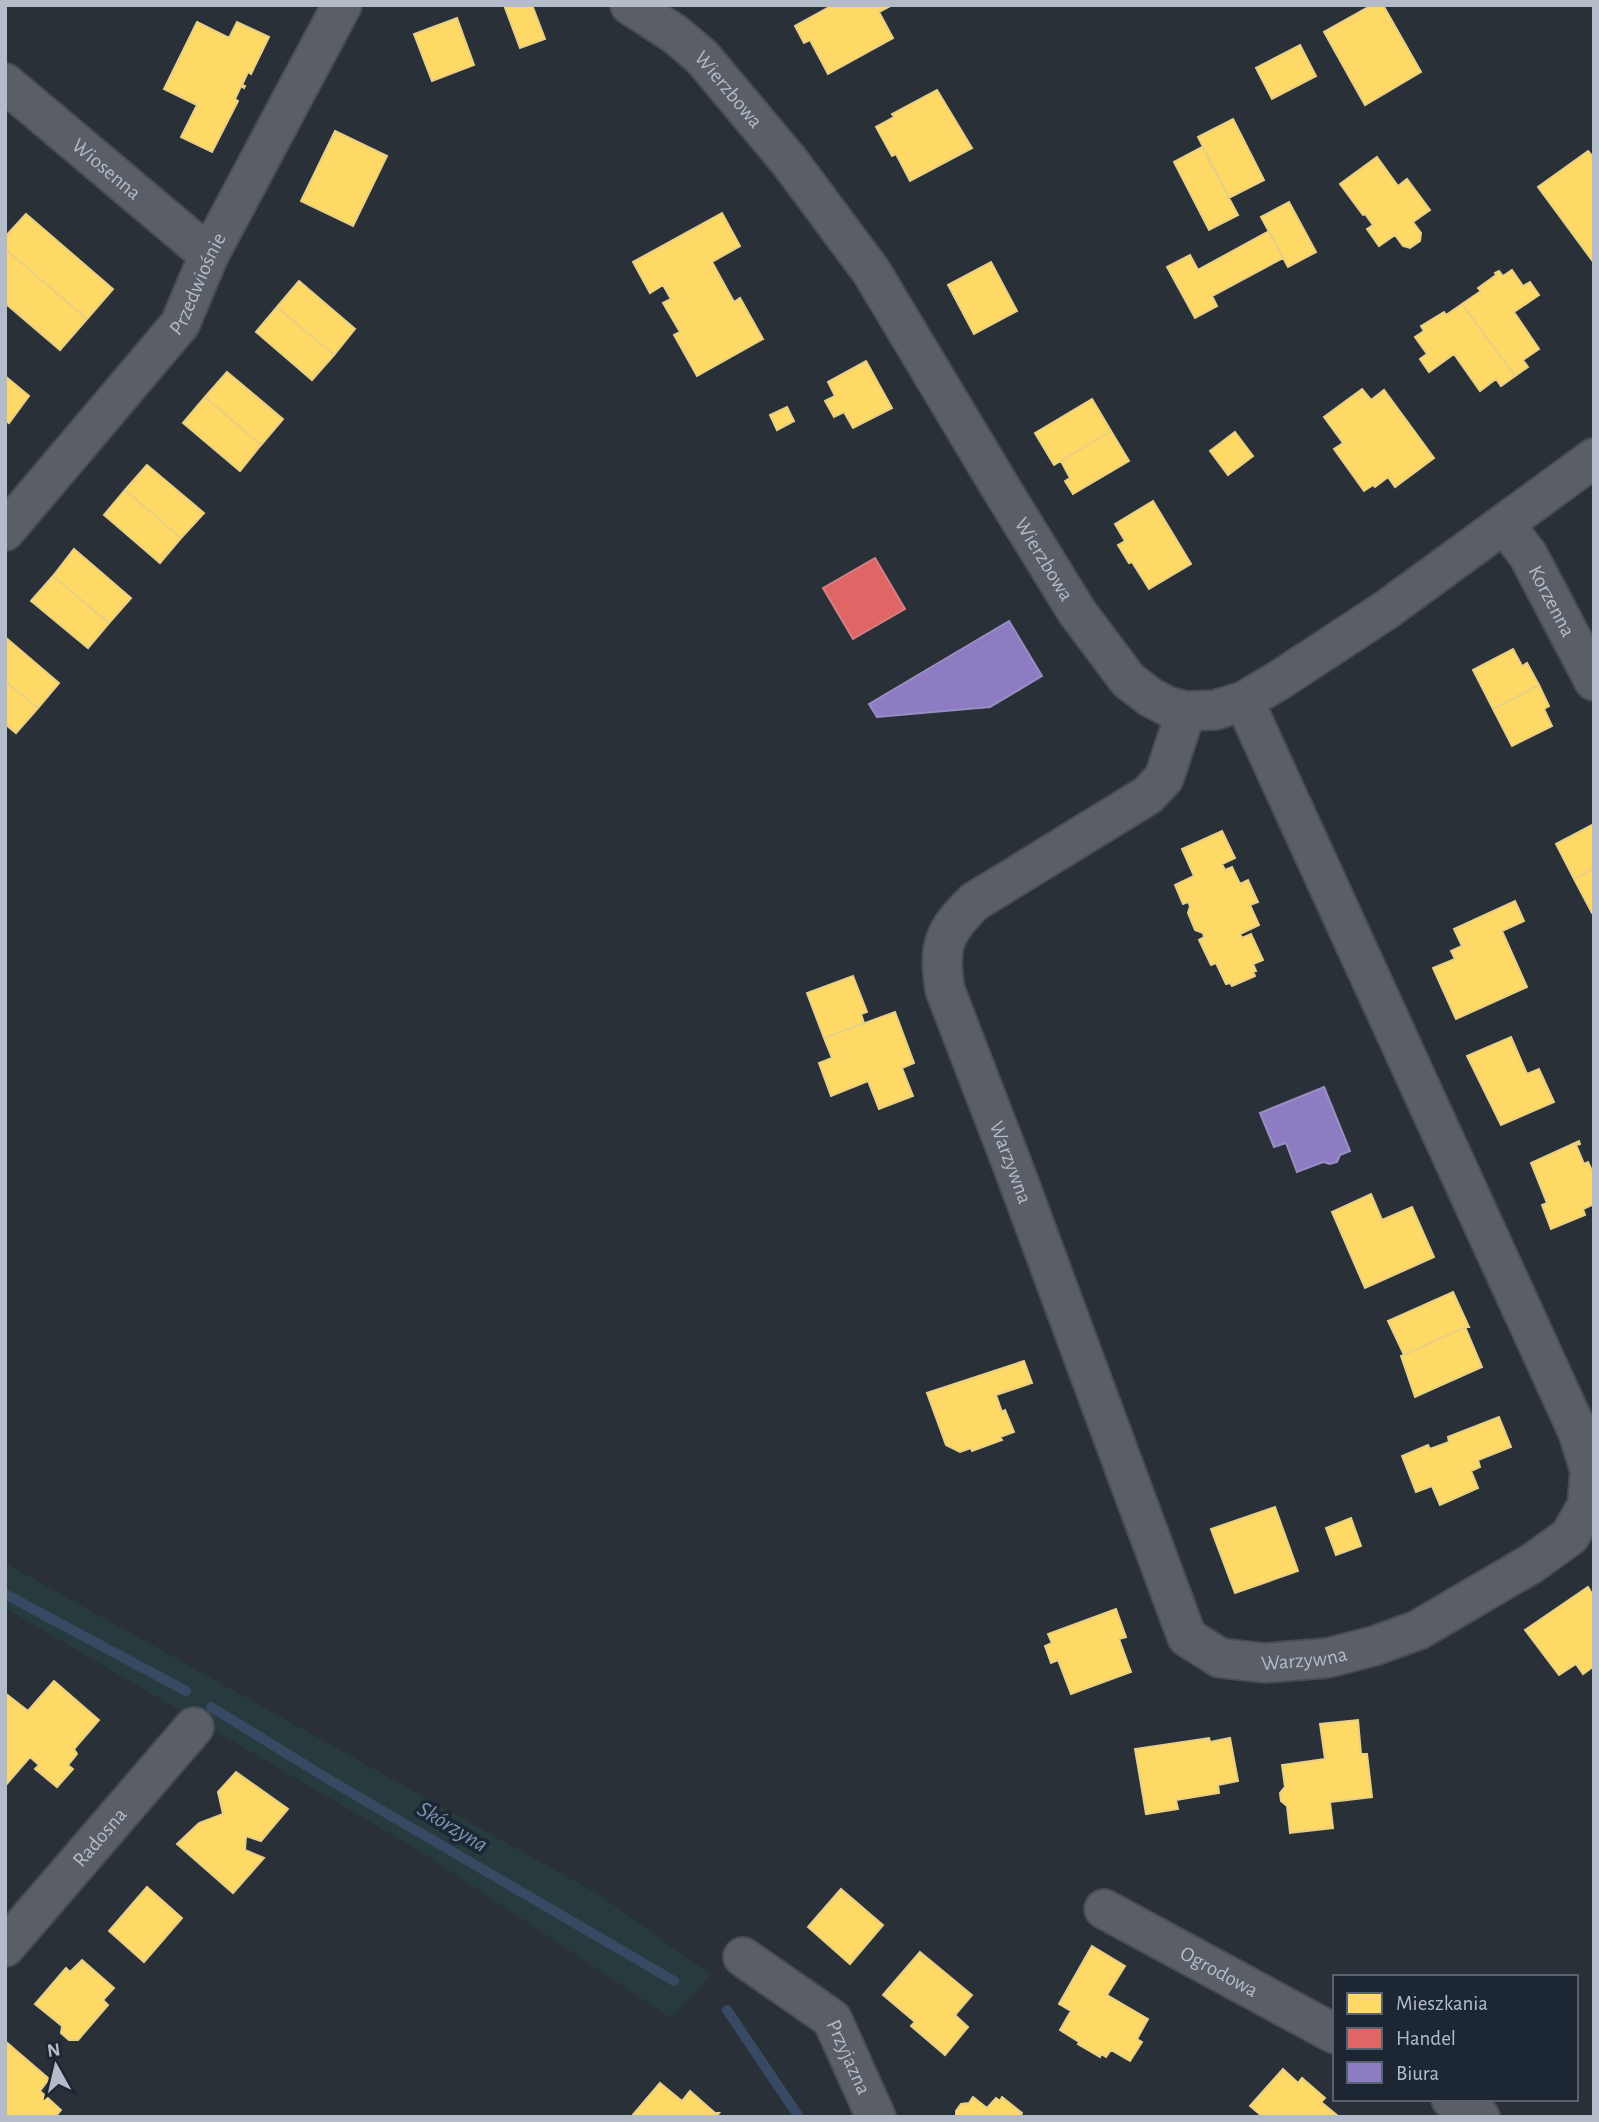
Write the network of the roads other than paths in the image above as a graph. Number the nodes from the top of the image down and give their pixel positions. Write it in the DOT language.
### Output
graph roads {
  1 [pos="342,5"];
  2 [pos="630,5"];
  3 [pos="5,83"];
  4 [pos="209,255"];
  5 [pos="1594,458"];
  6 [pos="1504,524"];
  7 [pos="5,531"];
  8 [pos="1594,681"];
  9 [pos="1244,701"];
  10 [pos="1186,711"];
  11 [pos="194,1727"];
  12 [pos="1104,1909"];
  13 [pos="5,1947"];
  14 [pos="743,1957"];
  15 [pos="1333,2033"];
  16 [pos="1454,2101"];
  17 [pos="876,2117"];
  18 [pos="1480,2117"];
  1 -- 4 [label="street, Przedwiośnie"];
  2 -- 10 [label="street, Wierzbowa"];
  3 -- 4 [label="street, Wiosenna"];
  4 -- 7 [label="street, Przedwiośnie"];
  5 -- 6 [label="street, Wierzbowa"];
  6 -- 8 [label="street, Korzenna"];
  6 -- 9 [label="street, Wierzbowa"];
  9 -- 10 [label="street, Wierzbowa"];
  9 -- 10 [label="street, Warzywna"];
  11 -- 13 [label="street, Radosna"];
  12 -- 15 [label="street, Ogrodowa"];
  14 -- 17 [label="street, Przyjazna"];
  16 -- 18 [label="street"];
}
